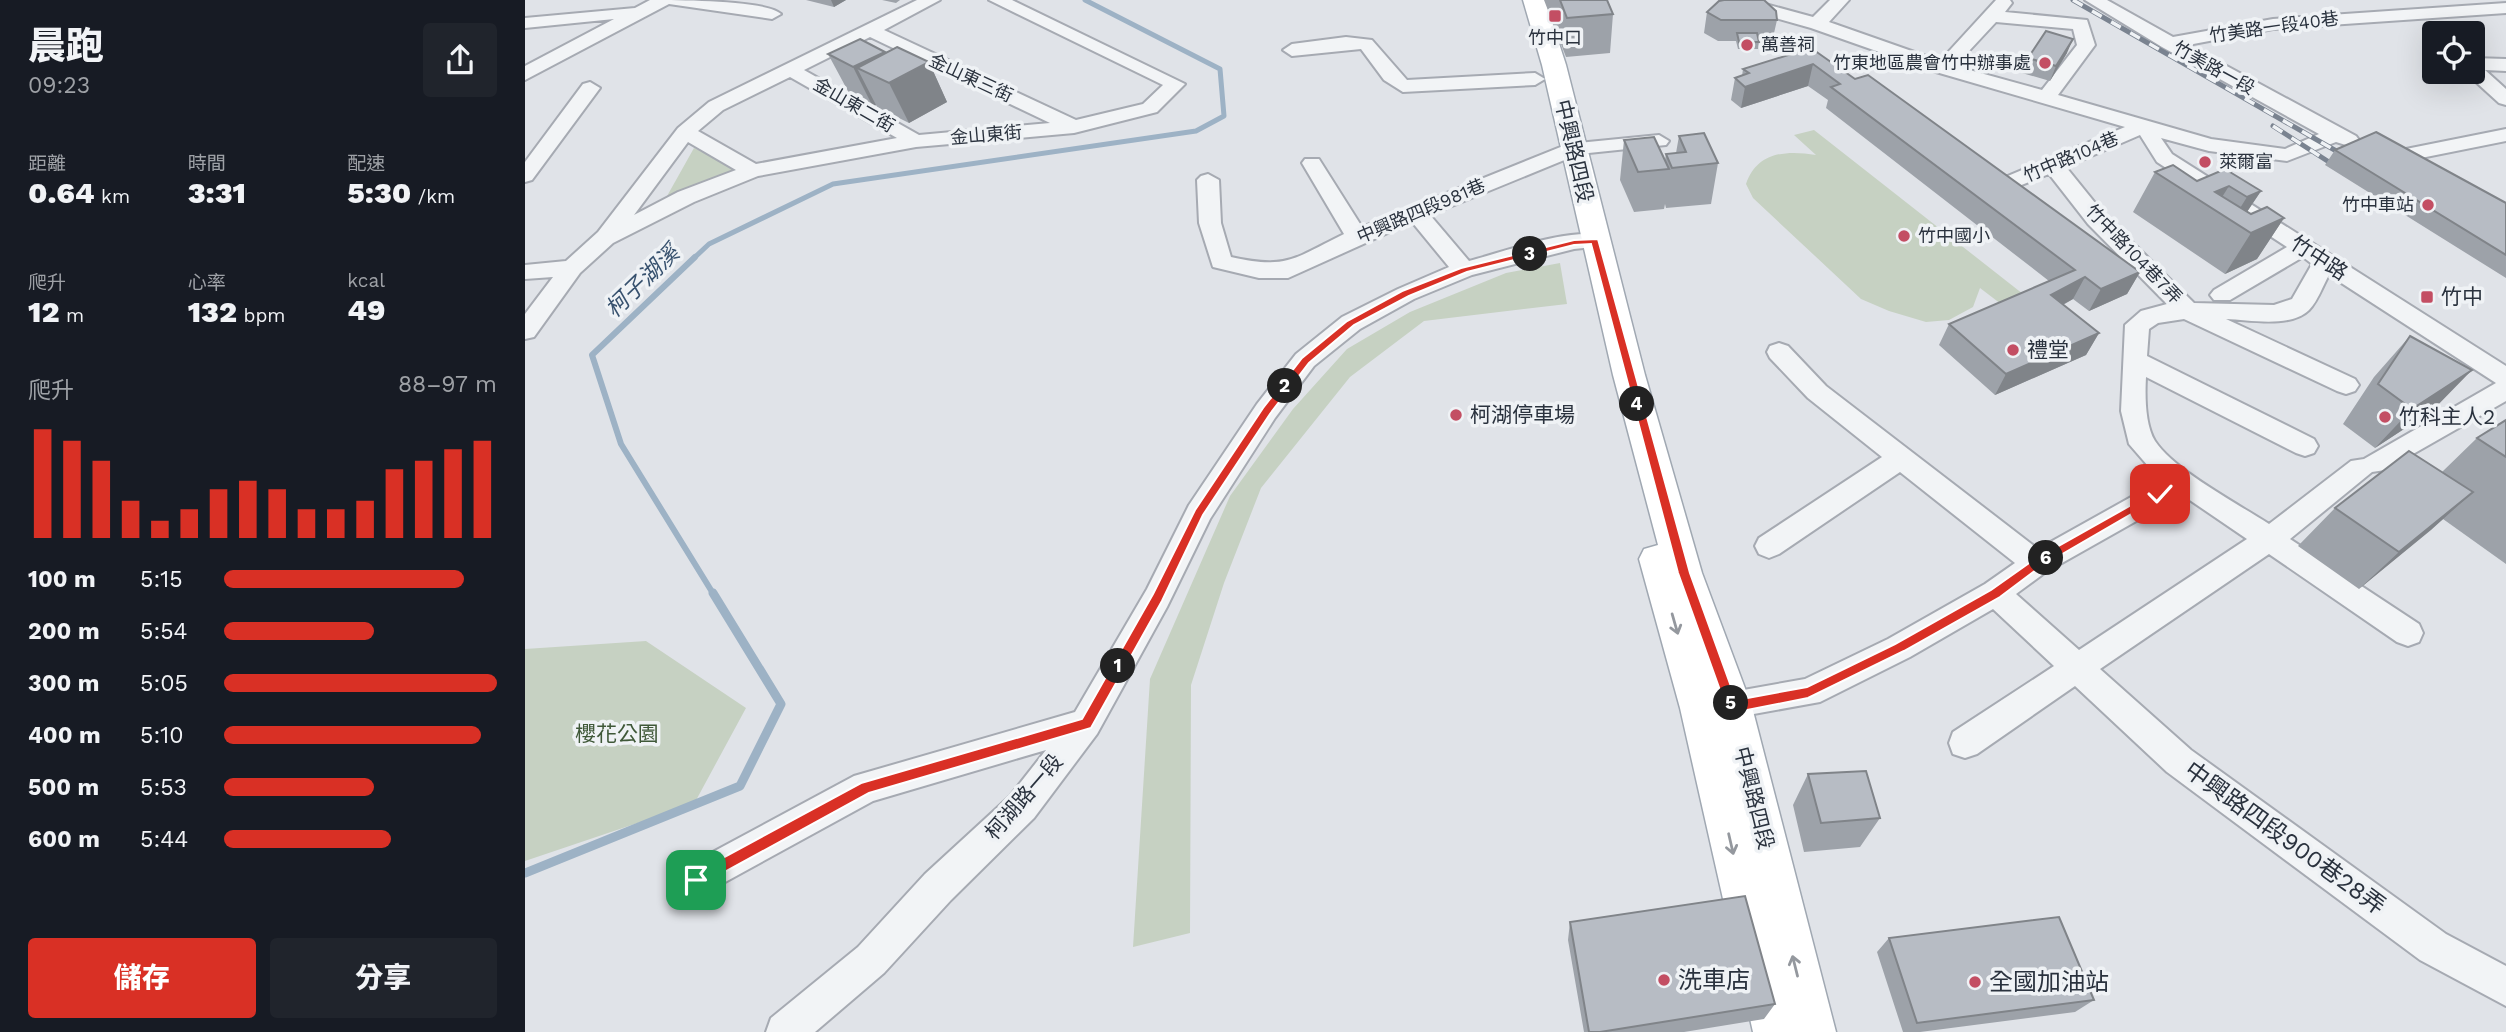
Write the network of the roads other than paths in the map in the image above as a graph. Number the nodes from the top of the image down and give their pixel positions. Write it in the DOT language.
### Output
graph roads {
  1 [pos="663,0"];
  2 [pos="674,0"];
  3 [pos="931,0"];
  4 [pos="998,0"];
  5 [pos="1512,0"];
  6 [pos="1534,0"];
  7 [pos="1732,0"];
  8 [pos="1840,0"];
  9 [pos="1977,0"];
  10 [pos="2094,0"];
  11 [pos="2348,0"];
  12 [pos="1999,8"];
  13 [pos="2506,8"];
  14 [pos="643,10"];
  15 [pos="772,14"];
  16 [pos="2360,16"];
  17 [pos="525,23"];
  18 [pos="1817,24"];
  19 [pos="869,29"];
  20 [pos="2168,43"];
  21 [pos="1292,50"];
  22 [pos="2506,65"];
  23 [pos="2485,66"];
  24 [pos="1943,68"];
  25 [pos="791,70"];
  26 [pos="1540,70"];
  27 [pos="525,74"];
  28 [pos="2485,78"];
  29 [pos="590,88"];
  30 [pos="2046,97"];
  31 [pos="2506,99"];
  32 [pos="1074,127"];
  33 [pos="2144,127"];
  34 [pos="685,132"];
  35 [pos="2336,135"];
  36 [pos="2506,135"];
  37 [pos="916,141"];
  38 [pos="1659,141"];
  39 [pos="2209,145"];
  40 [pos="1566,151"];
  41 [pos="2164,158"];
  42 [pos="2391,158"];
  43 [pos="1312,163"];
  44 [pos="2053,165"];
  45 [pos="753,171"];
  46 [pos="2414,171"];
  47 [pos="525,176"];
  48 [pos="1208,180"];
  49 [pos="1999,188"];
  50 [pos="1416,213"];
  51 [pos="605,237"];
  52 [pos="1357,237"];
  53 [pos="1585,242"];
  54 [pos="2314,255"];
  55 [pos="572,268"];
  56 [pos="1464,270"];
  57 [pos="525,272"];
  58 [pos="2222,295"];
  59 [pos="2188,311"];
  60 [pos="525,331"];
  61 [pos="1779,352"];
  62 [pos="2134,360"];
  63 [pos="2506,378"];
  64 [pos="2346,385"];
  65 [pos="2506,390"];
  66 [pos="2305,446"];
  67 [pos="1903,457"];
  68 [pos="2169,472"];
  69 [pos="2270,539"];
  70 [pos="1769,546"];
  71 [pos="2036,564"];
  72 [pos="1995,593"];
  73 [pos="2408,633"];
  74 [pos="2078,669"];
  75 [pos="1716,707"];
  76 [pos="1086,724"];
  77 [pos="1965,743"];
  78 [pos="696,880"];
  79 [pos="2506,987"];
  80 [pos="1791,1020"];
  81 [pos="785,1032"];
  1 -- 14 [label="street"];
  2 -- 15 [label="street"];
  3 -- 19 [label="street, 金山東街"];
  4 -- 32 [label="street, 金山東街"];
  5 -- 26 [label="main road, 中興路四段"];
  6 -- 26 [label="main road, 中興路四段"];
  7 -- 18 [label="street"];
  8 -- 18 [label="street"];
  9 -- 12 [label="street"];
  10 -- 20 [label="street, 竹美路一段"];
  11 -- 16 [label="street"];
  12 -- 24 [label="street"];
  12 -- 30 [label="street"];
  13 -- 16 [label="street, 竹美路一段40巷"];
  14 -- 17 [label="street"];
  14 -- 27 [label="street"];
  16 -- 20 [label="street, 竹美路一段40巷"];
  18 -- 24 [label="street"];
  19 -- 25 [label="street, 金山東街"];
  19 -- 32 [label="street, 金山東三街"];
  20 -- 35 [label="street, 竹美路一段"];
  21 -- 26 [label="street"];
  22 -- 23 [label="street"];
  24 -- 30 [label="street"];
  25 -- 34 [label="street, 金山東街"];
  25 -- 37 [label="street, 金山東二街"];
  26 -- 40 [label="main road, 中興路四段"];
  28 -- 31 [label="street"];
  29 -- 47 [label="street"];
  30 -- 33 [label="street"];
  32 -- 37 [label="street, 金山東街"];
  33 -- 39 [label="street"];
  33 -- 41 [label="street, 竹中路"];
  33 -- 44 [label="street, 竹中路104巷"];
  34 -- 45 [label="street"];
  34 -- 51 [label="street, 金山東街"];
  35 -- 39 [label="street"];
  35 -- 42 [label="street, 竹美路一段"];
  36 -- 42 [label="street"];
  37 -- 45 [label="street, 金山東街"];
  38 -- 40 [label="street, 中興路四段981巷"];
  39 -- 41 [label="street"];
  40 -- 50 [label="street, 中興路四段981巷"];
  40 -- 53 [label="main road, 中興路四段"];
  41 -- 54 [label="street, 竹中路"];
  42 -- 46 [label="street, 竹美路一段"];
  43 -- 52 [label="street"];
  44 -- 49 [label="street, 竹中路104巷"];
  44 -- 59 [label="street, 竹中路104巷7弄"];
  45 -- 51 [label="street, 金山東街"];
  48 -- 52 [label="street, 中興路四段981巷"];
  50 -- 52 [label="street, 中興路四段981巷"];
  50 -- 56 [label="street"];
  51 -- 55 [label="street, 金山東街"];
  53 -- 56 [label="street, 柯湖路一段"];
  53 -- 75 [label="main road, 中興路四段"];
  54 -- 58 [label="street"];
  54 -- 59 [label="street"];
  54 -- 63 [label="street, 竹中路"];
  55 -- 57 [label="street"];
  55 -- 60 [label="street, 金山東街"];
  56 -- 76 [label="street, 柯湖路一段"];
  59 -- 62 [label="street"];
  59 -- 64 [label="street, 竹中路104巷7弄"];
  61 -- 67 [label="street"];
  62 -- 66 [label="street"];
  62 -- 68 [label="street"];
  65 -- 69 [label="street"];
  67 -- 70 [label="street"];
  67 -- 71 [label="street"];
  68 -- 69 [label="street"];
  68 -- 71 [label="street"];
  69 -- 73 [label="street"];
  69 -- 74 [label="street"];
  71 -- 72 [label="street"];
  72 -- 74 [label="street, 中興路四段900巷28弄"];
  72 -- 75 [label="street"];
  74 -- 77 [label="street"];
  74 -- 79 [label="street, 中興路四段900巷28弄"];
  75 -- 80 [label="main road, 中興路四段"];
  76 -- 78 [label="street"];
  76 -- 81 [label="street, 柯湖路一段"];
}
